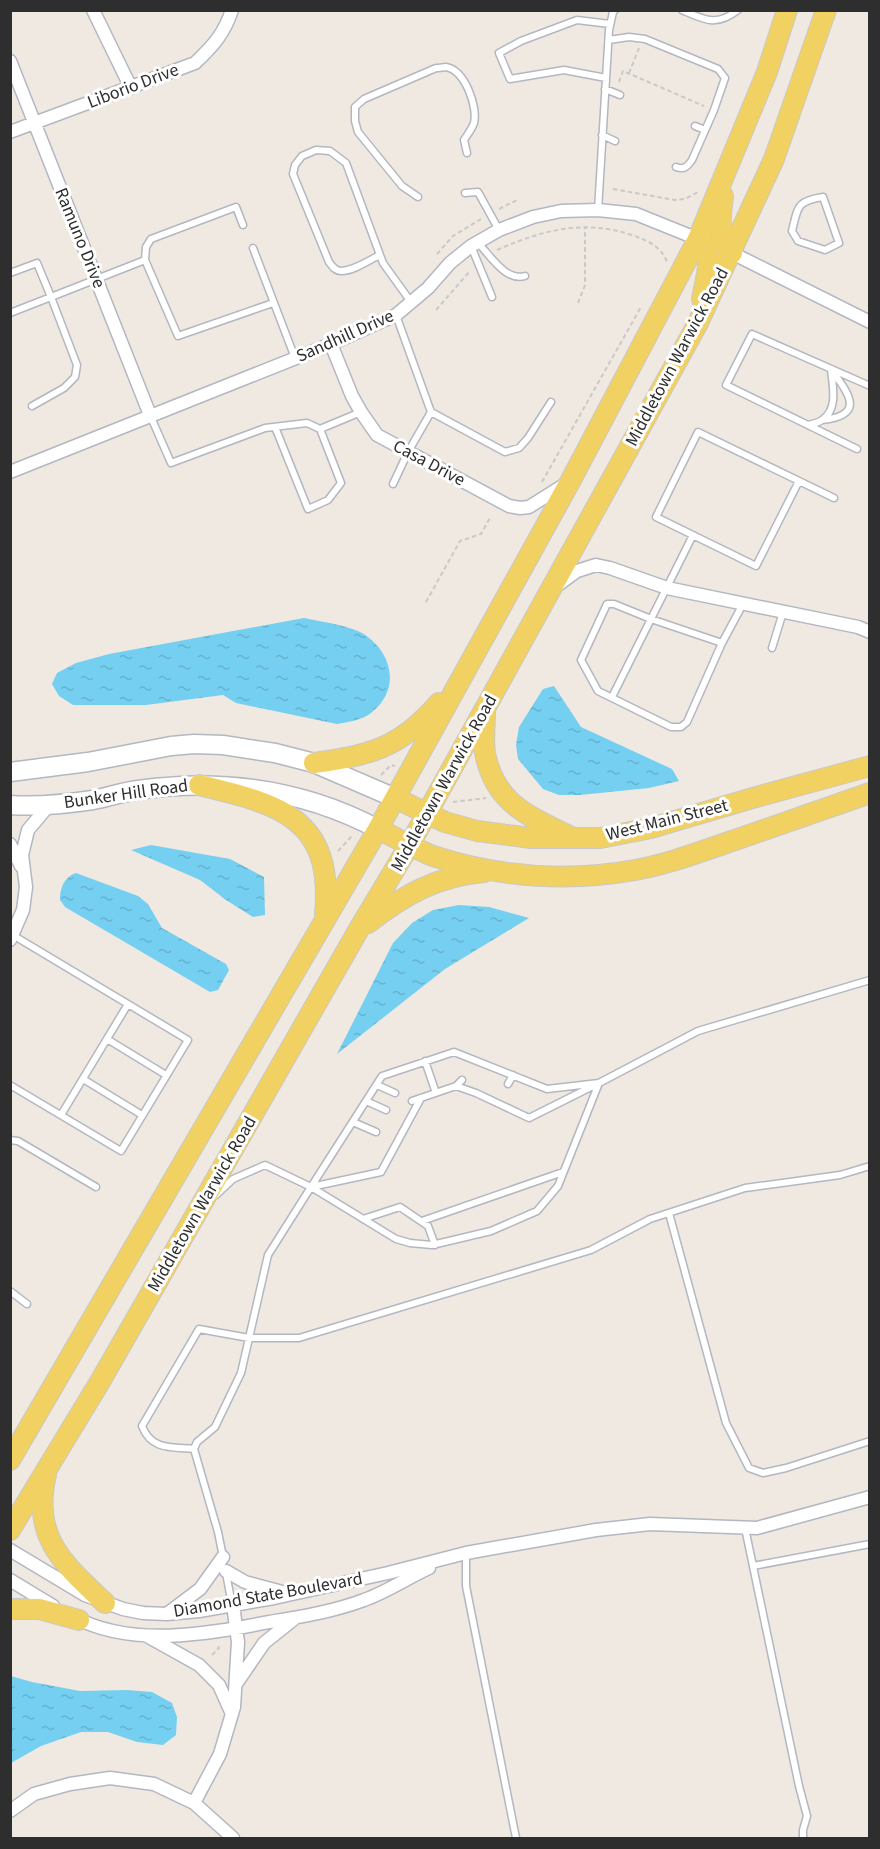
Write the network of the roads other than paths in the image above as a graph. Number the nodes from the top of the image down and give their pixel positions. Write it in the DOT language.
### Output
graph roads {
  1 [pos="93,10"];
  2 [pos="232,10"];
  3 [pos="615,10"];
  4 [pos="682,10"];
  5 [pos="738,10"];
  6 [pos="787,10"];
  7 [pos="826,10"];
  8 [pos="610,24"];
  9 [pos="609,40"];
  10 [pos="10,61"];
  11 [pos="606,78"];
  12 [pos="131,88"];
  13 [pos="605,89"];
  14 [pos="620,95"];
  15 [pos="35,123"];
  16 [pos="695,126"];
  17 [pos="705,130"];
  18 [pos="10,132"];
  19 [pos="602,135"];
  20 [pos="615,141"];
  21 [pos="467,153"];
  22 [pos="676,166"];
  23 [pos="726,174"];
  24 [pos="465,193"];
  25 [pos="418,197"];
  26 [pos="598,210"];
  27 [pos="243,225"];
  28 [pos="499,230"];
  29 [pos="698,239"];
  30 [pos="475,244"];
  31 [pos="253,248"];
  32 [pos="825,250"];
  33 [pos="732,253"];
  34 [pos="380,255"];
  35 [pos="145,260"];
  36 [pos="10,273"];
  37 [pos="525,276"];
  38 [pos="96,278"];
  39 [pos="51,297"];
  40 [pos="492,297"];
  41 [pos="273,303"];
  42 [pos="412,303"];
  43 [pos="10,313"];
  44 [pos="396,315"];
  45 [pos="870,322"];
  46 [pos="697,325"];
  47 [pos="331,344"];
  48 [pos="295,358"];
  49 [pos="831,369"];
  50 [pos="870,386"];
  51 [pos="551,402"];
  52 [pos="32,406"];
  53 [pos="431,411"];
  54 [pos="361,412"];
  55 [pos="150,415"];
  56 [pos="822,420"];
  57 [pos="808,425"];
  58 [pos="275,427"];
  59 [pos="320,429"];
  60 [pos="857,449"];
  61 [pos="408,452"];
  62 [pos="10,472"];
  63 [pos="571,480"];
  64 [pos="799,482"];
  65 [pos="393,484"];
  66 [pos="834,498"];
  67 [pos="693,535"];
  68 [pos="666,588"];
  69 [pos="552,589"];
  70 [pos="743,603"];
  71 [pos="783,612"];
  72 [pos="651,619"];
  73 [pos="870,632"];
  74 [pos="722,644"];
  75 [pos="772,648"];
  76 [pos="462,676"];
  77 [pos="612,697"];
  78 [pos="485,710"];
  79 [pos="314,763"];
  80 [pos="870,766"];
  81 [pos="10,772"];
  82 [pos="199,785"];
  83 [pos="870,793"];
  84 [pos="394,798"];
  85 [pos="50,804"];
  86 [pos="10,805"];
  87 [pos="427,814"];
  88 [pos="378,828"];
  89 [pos="576,839"];
  90 [pos="10,844"];
  91 [pos="410,844"];
  92 [pos="493,871"];
  93 [pos="24,872"];
  94 [pos="325,920"];
  95 [pos="359,929"];
  96 [pos="11,936"];
  97 [pos="870,980"];
  98 [pos="128,1004"];
  99 [pos="107,1040"];
  100 [pos="474,1059"];
  101 [pos="425,1061"];
  102 [pos="488,1065"];
  103 [pos="470,1066"];
  104 [pos="485,1073"];
  105 [pos="166,1075"];
  106 [pos="513,1075"];
  107 [pos="82,1079"];
  108 [pos="462,1080"];
  109 [pos="599,1083"];
  110 [pos="508,1084"];
  111 [pos="10,1085"];
  112 [pos="377,1085"];
  113 [pos="456,1086"];
  114 [pos="395,1093"];
  115 [pos="436,1093"];
  116 [pos="421,1098"];
  117 [pos="366,1101"];
  118 [pos="412,1101"];
  119 [pos="386,1110"];
  120 [pos="61,1115"];
  121 [pos="142,1115"];
  122 [pos="353,1122"];
  123 [pos="376,1132"];
  124 [pos="10,1140"];
  125 [pos="870,1166"];
  126 [pos="563,1172"];
  127 [pos="96,1187"];
  128 [pos="311,1187"];
  129 [pos="669,1213"];
  130 [pos="194,1217"];
  131 [pos="363,1218"];
  132 [pos="422,1221"];
  133 [pos="435,1245"];
  134 [pos="10,1291"];
  135 [pos="27,1304"];
  136 [pos="249,1338"];
  137 [pos="870,1441"];
  138 [pos="194,1449"];
  139 [pos="12,1456"];
  140 [pos="51,1464"];
  141 [pos="870,1497"];
  142 [pos="745,1528"];
  143 [pos="10,1530"];
  144 [pos="870,1544"];
  145 [pos="10,1550"];
  146 [pos="466,1553"];
  147 [pos="223,1557"];
  148 [pos="753,1566"];
  149 [pos="226,1571"];
  150 [pos="10,1581"];
  151 [pos="291,1594"];
  152 [pos="105,1603"];
  153 [pos="233,1605"];
  154 [pos="10,1609"];
  155 [pos="167,1614"];
  156 [pos="296,1617"];
  157 [pos="79,1620"];
  158 [pos="236,1628"];
  159 [pos="146,1635"];
  160 [pos="235,1685"];
  161 [pos="232,1714"];
  162 [pos="194,1803"];
  163 [pos="10,1811"];
  164 [pos="232,1839"];
  165 [pos="516,1839"];
  166 [pos="803,1839"];
  1 -- 12 [label="street"];
  2 -- 12 [label="street, Liborio Drive"];
  3 -- 8 [label="lane"];
  4 -- 5 [label="lane"];
  6 -- 23 [label="main road, Middletown Warwick Road"];
  7 -- 33 [label="main road, Middletown Warwick Road"];
  8 -- 9 [label="lane"];
  8 -- 11 [label="lane"];
  9 -- 11 [label="lane"];
  9 -- 17 [label="lane"];
  10 -- 15 [label="street, Ramuno Drive"];
  11 -- 13 [label="lane"];
  12 -- 15 [label="street, Liborio Drive"];
  13 -- 14 [label="lane"];
  13 -- 19 [label="lane"];
  15 -- 18 [label="street, Liborio Drive"];
  15 -- 38 [label="street, Ramuno Drive"];
  16 -- 17 [label="lane"];
  17 -- 22 [label="lane"];
  19 -- 20 [label="lane"];
  19 -- 26 [label="lane"];
  21 -- 25 [label="lane"];
  23 -- 29 [label="main road, Middletown Warwick Road"];
  23 -- 33 [label="main road"];
  24 -- 28 [label="lane"];
  26 -- 28 [label="street, Sandhill Drive"];
  26 -- 29 [label="street, Sandhill Drive"];
  27 -- 35 [label="lane"];
  28 -- 30 [label="street, Sandhill Drive"];
  29 -- 46 [label="main road"];
  29 -- 63 [label="main road, Middletown Warwick Road"];
  30 -- 37 [label="lane"];
  30 -- 40 [label="lane"];
  30 -- 42 [label="street, Sandhill Drive"];
  31 -- 41 [label="lane"];
  32 -- 32 [label="lane"];
  33 -- 45 [label="street"];
  33 -- 46 [label="main road, Middletown Warwick Road"];
  34 -- 34 [label="lane"];
  34 -- 42 [label="lane"];
  35 -- 38 [label="lane"];
  35 -- 41 [label="lane"];
  36 -- 39 [label="lane"];
  38 -- 39 [label="lane"];
  38 -- 55 [label="street, Ramuno Drive"];
  39 -- 43 [label="lane"];
  39 -- 52 [label="lane"];
  41 -- 48 [label="lane"];
  42 -- 44 [label="street, Sandhill Drive"];
  44 -- 47 [label="street, Sandhill Drive"];
  44 -- 53 [label="lane"];
  46 -- 69 [label="main road, Middletown Warwick Road"];
  47 -- 48 [label="street, Sandhill Drive"];
  47 -- 54 [label="street, Casa Drive"];
  48 -- 55 [label="street, Sandhill Drive"];
  49 -- 50 [label="lane"];
  49 -- 56 [label="lane"];
  49 -- 56 [label="lane"];
  49 -- 57 [label="lane"];
  51 -- 53 [label="lane"];
  53 -- 61 [label="lane"];
  54 -- 59 [label="lane"];
  54 -- 61 [label="street, Casa Drive"];
  55 -- 58 [label="lane"];
  55 -- 62 [label="street, Sandhill Drive"];
  56 -- 57 [label="lane"];
  57 -- 60 [label="lane"];
  58 -- 59 [label="lane"];
  58 -- 59 [label="lane"];
  61 -- 63 [label="street, Casa Drive"];
  61 -- 65 [label="lane"];
  63 -- 76 [label="main road, Middletown Warwick Road"];
  64 -- 66 [label="lane"];
  64 -- 67 [label="lane"];
  64 -- 67 [label="lane"];
  67 -- 68 [label="lane"];
  68 -- 69 [label="street"];
  68 -- 70 [label="street"];
  68 -- 72 [label="lane"];
  69 -- 78 [label="main road, Middletown Warwick Road"];
  70 -- 71 [label="street"];
  70 -- 74 [label="lane"];
  71 -- 73 [label="street"];
  71 -- 75 [label="lane"];
  72 -- 74 [label="lane"];
  72 -- 77 [label="lane"];
  72 -- 77 [label="lane"];
  74 -- 77 [label="lane"];
  76 -- 79 [label="main road"];
  76 -- 84 [label="main road, Middletown Warwick Road"];
  78 -- 87 [label="main road, Middletown Warwick Road"];
  78 -- 89 [label="main road"];
  79 -- 81 [label="main road, Bunker Hill Road"];
  79 -- 84 [label="main road, Bunker Hill Road"];
  80 -- 89 [label="main road, West Main Street"];
  82 -- 85 [label="main road, Bunker Hill Road"];
  82 -- 88 [label="main road, Bunker Hill Road"];
  82 -- 94 [label="main road"];
  83 -- 92 [label="main road, West Main Street"];
  84 -- 87 [label="main road, West Main Street"];
  84 -- 88 [label="main road, Middletown Warwick Road"];
  85 -- 86 [label="main road, Bunker Hill Road"];
  85 -- 93 [label="street"];
  87 -- 89 [label="main road, West Main Street"];
  87 -- 91 [label="main road, Middletown Warwick Road"];
  88 -- 91 [label="main road, Bunker Hill Road"];
  88 -- 94 [label="main road, Middletown Warwick Road"];
  90 -- 93 [label="street"];
  91 -- 92 [label="main road, West Main Street"];
  91 -- 95 [label="main road, Middletown Warwick Road"];
  92 -- 95 [label="main road"];
  93 -- 96 [label="street"];
  94 -- 139 [label="main road, Middletown Warwick Road"];
  95 -- 130 [label="main road, Middletown Warwick Road"];
  96 -- 98 [label="lane"];
  97 -- 109 [label="lane"];
  98 -- 99 [label="lane"];
  98 -- 105 [label="lane"];
  99 -- 105 [label="lane"];
  99 -- 107 [label="lane"];
  100 -- 101 [label="lane"];
  100 -- 102 [label="lane"];
  100 -- 103 [label="lane"];
  101 -- 112 [label="lane"];
  101 -- 115 [label="lane"];
  102 -- 104 [label="lane"];
  102 -- 106 [label="lane"];
  105 -- 121 [label="lane"];
  106 -- 109 [label="lane"];
  106 -- 110 [label="lane"];
  107 -- 120 [label="lane"];
  107 -- 121 [label="lane"];
  108 -- 113 [label="lane"];
  109 -- 113 [label="lane"];
  109 -- 126 [label="lane"];
  111 -- 120 [label="lane"];
  112 -- 114 [label="lane"];
  112 -- 117 [label="lane"];
  113 -- 115 [label="lane"];
  115 -- 116 [label="lane"];
  116 -- 118 [label="lane"];
  116 -- 128 [label="lane"];
  117 -- 119 [label="lane"];
  117 -- 122 [label="lane"];
  120 -- 121 [label="lane"];
  122 -- 123 [label="lane"];
  122 -- 128 [label="lane"];
  124 -- 127 [label="lane"];
  125 -- 129 [label="lane"];
  126 -- 132 [label="lane"];
  126 -- 133 [label="lane"];
  128 -- 130 [label="lane"];
  128 -- 131 [label="lane"];
  128 -- 136 [label="lane"];
  129 -- 136 [label="lane"];
  129 -- 137 [label="lane"];
  130 -- 140 [label="main road, Middletown Warwick Road"];
  131 -- 132 [label="lane"];
  131 -- 133 [label="lane"];
  132 -- 133 [label="lane"];
  134 -- 135 [label="lane"];
  136 -- 138 [label="lane"];
  136 -- 138 [label="lane"];
  138 -- 147 [label="lane"];
  140 -- 143 [label="main road, Middletown Warwick Road"];
  140 -- 152 [label="main road"];
  141 -- 142 [label="street, Diamond State Boulevard"];
  142 -- 146 [label="street, Diamond State Boulevard"];
  142 -- 148 [label="lane"];
  144 -- 148 [label="lane"];
  145 -- 152 [label="street, Diamond State Boulevard"];
  146 -- 151 [label="street, Diamond State Boulevard"];
  146 -- 156 [label="street, Diamond State Boulevard"];
  146 -- 165 [label="lane"];
  147 -- 149 [label="lane"];
  147 -- 155 [label="street"];
  148 -- 166 [label="lane"];
  149 -- 151 [label="street"];
  149 -- 153 [label="lane"];
  150 -- 157 [label="street, Diamond State Boulevard"];
  151 -- 153 [label="street, Diamond State Boulevard"];
  152 -- 155 [label="street, Diamond State Boulevard"];
  153 -- 155 [label="street, Diamond State Boulevard"];
  153 -- 158 [label="street"];
  154 -- 157 [label="main road"];
  156 -- 158 [label="street, Diamond State Boulevard"];
  156 -- 160 [label="street"];
  157 -- 159 [label="street, Diamond State Boulevard"];
  158 -- 159 [label="street, Diamond State Boulevard"];
  158 -- 160 [label="street"];
  159 -- 161 [label="street"];
  160 -- 161 [label="street"];
  161 -- 162 [label="street"];
  162 -- 163 [label="street"];
  162 -- 164 [label="street"];
}
